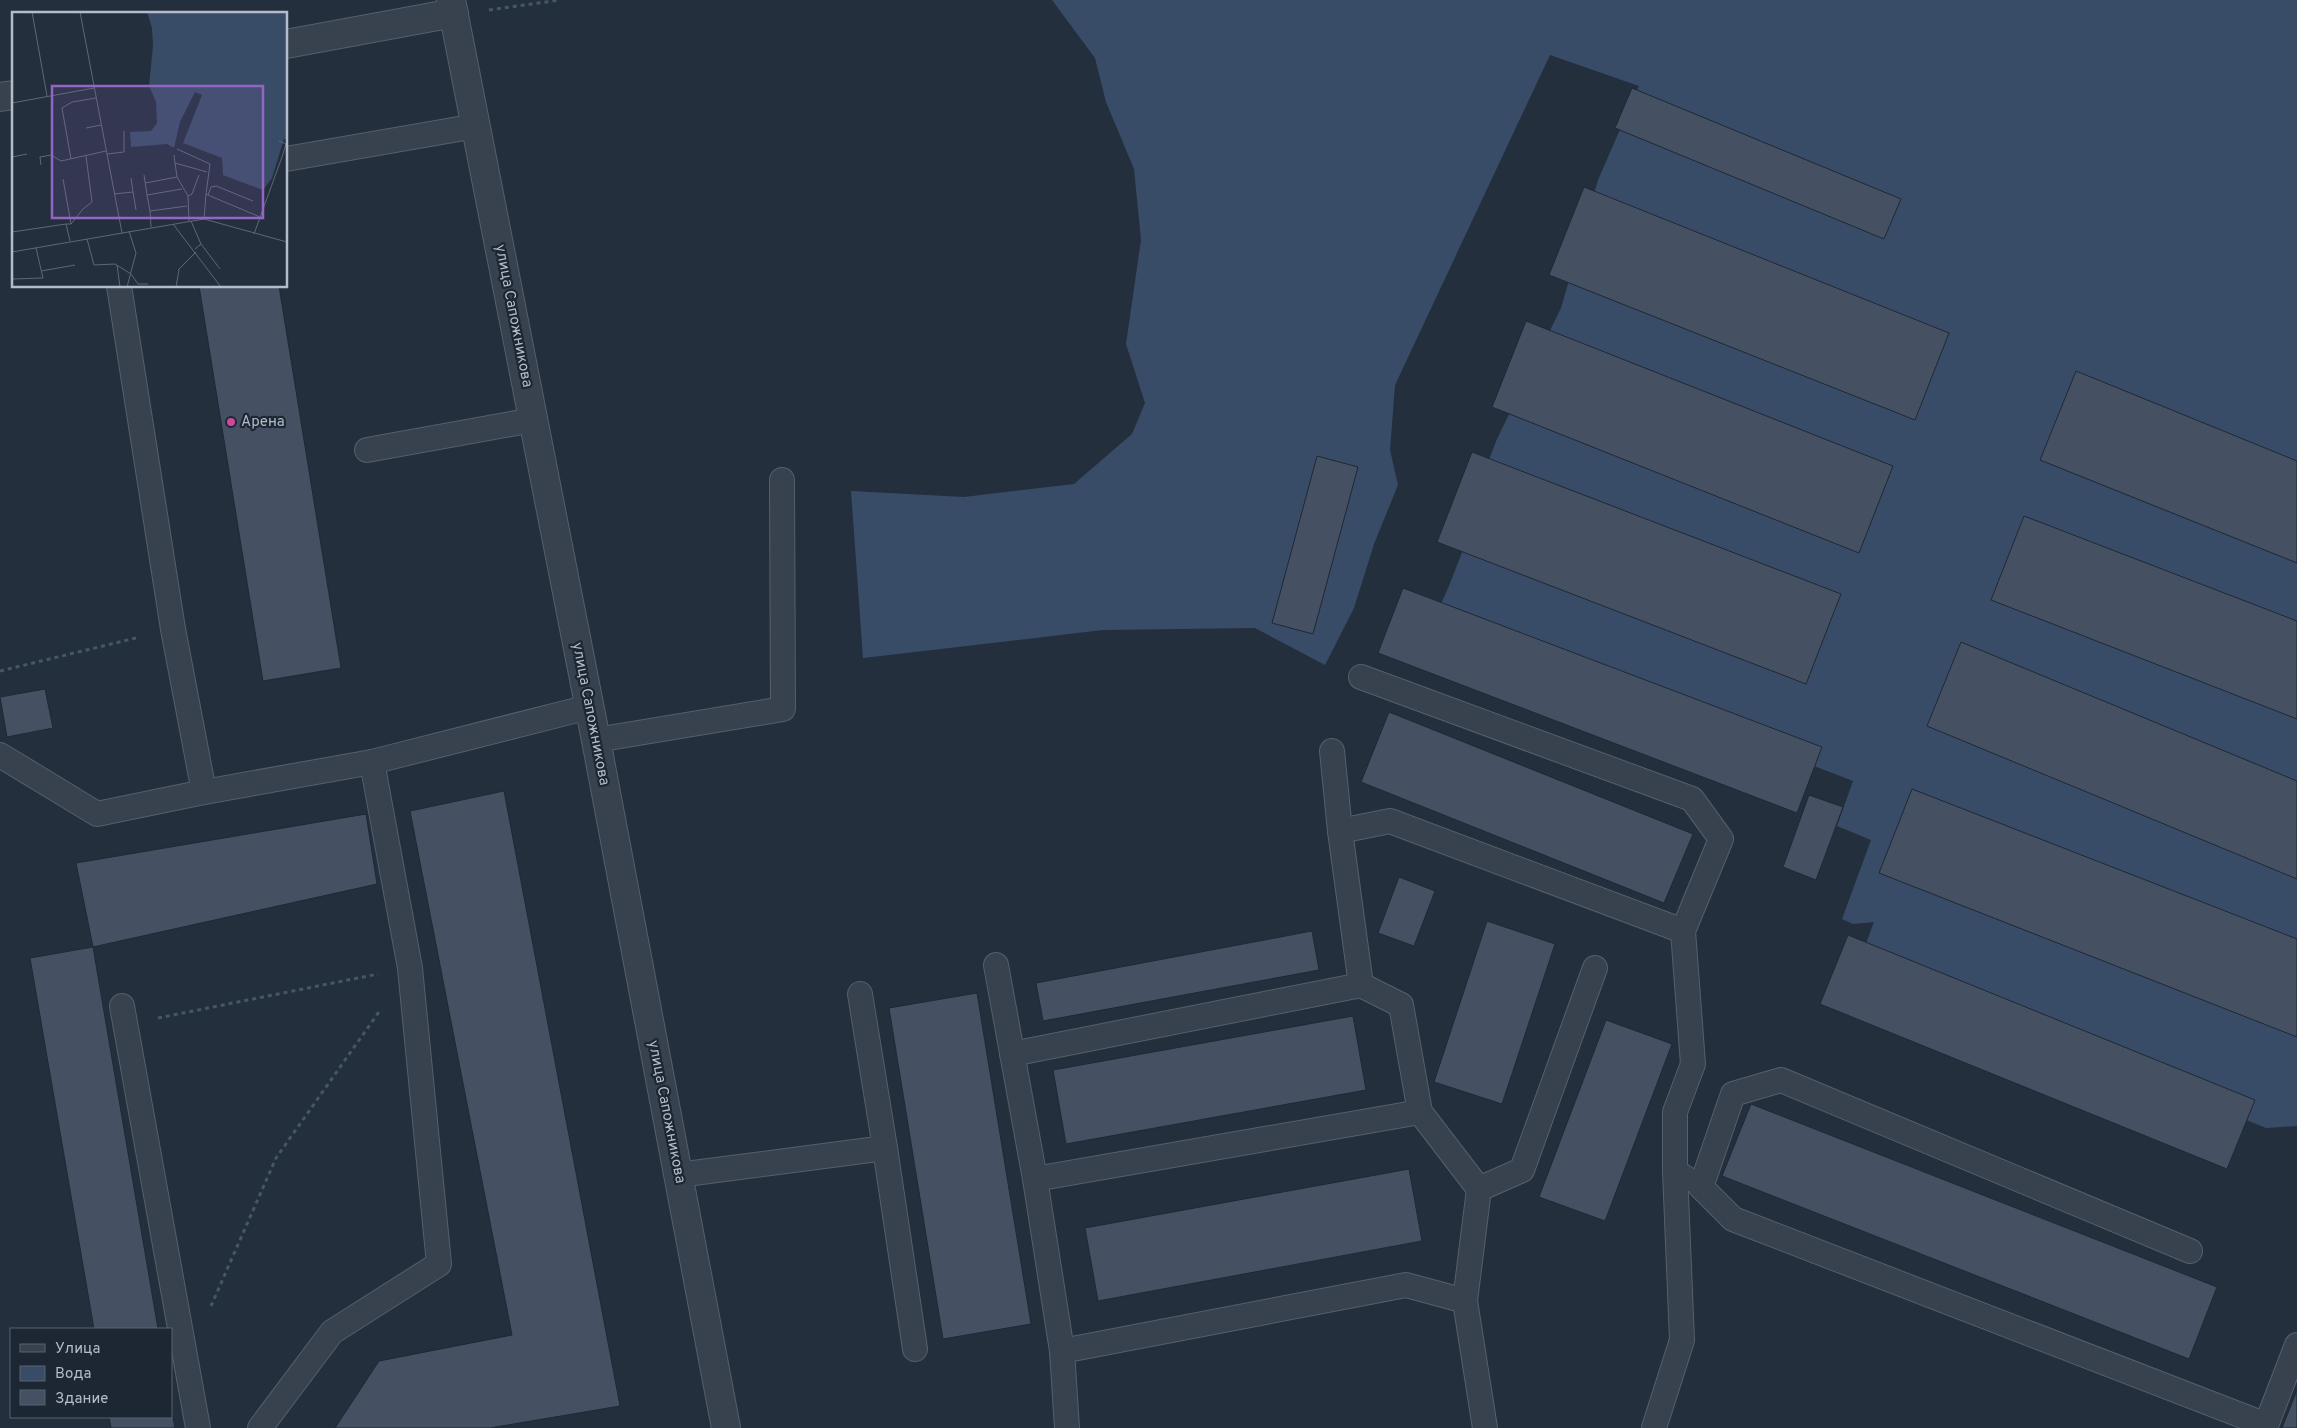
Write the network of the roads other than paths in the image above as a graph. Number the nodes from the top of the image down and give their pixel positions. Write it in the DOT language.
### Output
graph roads {
  1 [pos="453,6"];
  2 [pos="288,44"];
  3 [pos="476,126"];
  4 [pos="288,159"];
  5 [pos="119,288"];
  6 [pos="534,420"];
  7 [pos="367,450"];
  8 [pos="782,480"];
  9 [pos="1361,677"];
  10 [pos="589,706"];
  11 [pos="596,740"];
  12 [pos="1332,751"];
  13 [pos="0,755"];
  14 [pos="372,762"];
  15 [pos="204,792"];
  16 [pos="1340,831"];
  17 [pos="1683,931"];
  18 [pos="996,965"];
  19 [pos="1595,968"];
  20 [pos="1361,985"];
  21 [pos="860,994"];
  22 [pos="124,1015"];
  23 [pos="1012,1054"];
  24 [pos="1420,1112"];
  25 [pos="885,1148"];
  26 [pos="1675,1171"];
  27 [pos="678,1175"];
  28 [pos="1035,1179"];
  29 [pos="1700,1187"];
  30 [pos="1478,1189"];
  31 [pos="2190,1251"];
  32 [pos="1464,1301"];
  33 [pos="2297,1344"];
  34 [pos="915,1349"];
  35 [pos="1062,1351"];
  36 [pos="2266,1426"];
  37 [pos="198,1428"];
  38 [pos="260,1428"];
  39 [pos="726,1428"];
  40 [pos="1067,1428"];
  41 [pos="1485,1428"];
  42 [pos="1654,1428"];
  1 -- 2 [label="street"];
  1 -- 3 [label="street, улица Сапожникова"];
  3 -- 4 [label="lane"];
  3 -- 6 [label="street, улица Сапожникова"];
  5 -- 15 [label="lane"];
  6 -- 7 [label="lane"];
  6 -- 10 [label="street, улица Сапожникова"];
  8 -- 11 [label="lane"];
  9 -- 17 [label="lane"];
  10 -- 11 [label="street, улица Сапожникова"];
  10 -- 14 [label="lane"];
  11 -- 27 [label="street, улица Сапожникова"];
  12 -- 16 [label="lane"];
  13 -- 15 [label="lane"];
  14 -- 15 [label="lane"];
  14 -- 38 [label="lane"];
  16 -- 17 [label="lane"];
  16 -- 20 [label="lane"];
  17 -- 26 [label="lane"];
  18 -- 23 [label="lane"];
  19 -- 30 [label="lane"];
  20 -- 23 [label="lane"];
  20 -- 24 [label="lane"];
  21 -- 25 [label="lane"];
  22 -- 37 [label="lane"];
  23 -- 28 [label="lane"];
  24 -- 28 [label="lane"];
  24 -- 30 [label="lane"];
  25 -- 27 [label="lane"];
  25 -- 34 [label="lane"];
  26 -- 29 [label="lane"];
  26 -- 42 [label="lane"];
  27 -- 39 [label="street, улица Сапожникова"];
  28 -- 35 [label="lane"];
  29 -- 31 [label="lane"];
  29 -- 36 [label="lane"];
  30 -- 32 [label="lane"];
  32 -- 35 [label="lane"];
  32 -- 41 [label="lane"];
  33 -- 36 [label="lane"];
  35 -- 40 [label="lane"];
}
